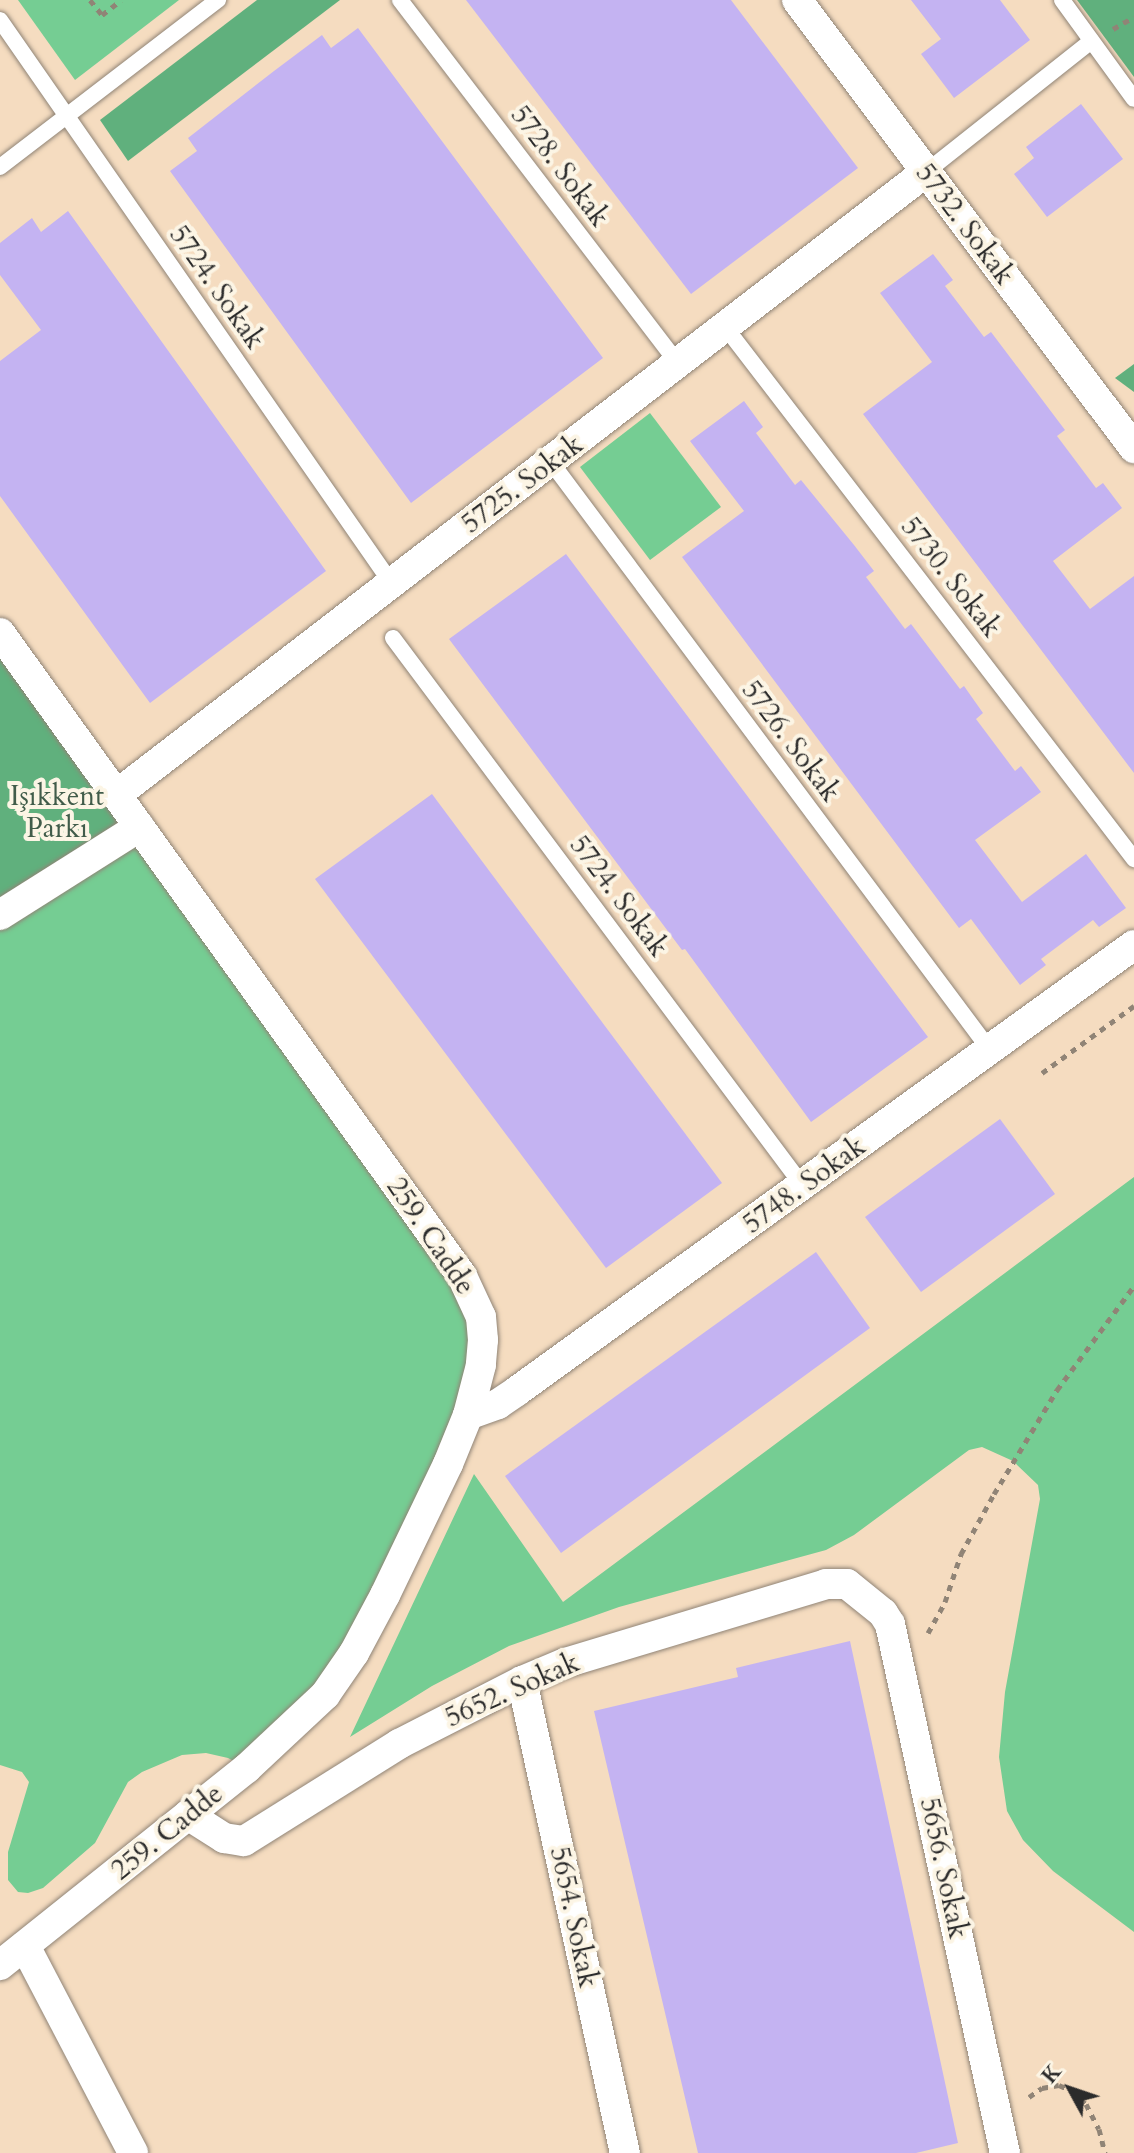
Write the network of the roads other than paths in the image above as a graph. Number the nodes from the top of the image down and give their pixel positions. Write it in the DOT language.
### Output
graph roads {
  1 [pos="218,0"];
  2 [pos="400,0"];
  3 [pos="797,0"];
  4 [pos="1062,0"];
  5 [pos="0,20"];
  6 [pos="1091,41"];
  7 [pos="1134,99"];
  8 [pos="67,116"];
  9 [pos="0,167"];
  10 [pos="926,172"];
  11 [pos="726,328"];
  12 [pos="678,364"];
  13 [pos="1124,423"];
  14 [pos="1134,448"];
  15 [pos="551,462"];
  16 [pos="392,584"];
  17 [pos="0,633"];
  18 [pos="393,638"];
  19 [pos="116,795"];
  20 [pos="139,827"];
  21 [pos="1134,859"];
  22 [pos="0,915"];
  23 [pos="1134,945"];
  24 [pos="990,1050"];
  25 [pos="803,1186"];
  26 [pos="468,1415"];
  27 [pos="861,1593"];
  28 [pos="522,1681"];
  29 [pos="188,1815"];
  30 [pos="25,1946"];
  31 [pos="0,1965"];
  32 [pos="133,2153"];
  33 [pos="625,2153"];
  34 [pos="1005,2153"];
  1 -- 8 [label="lane"];
  2 -- 12 [label="lane, 5728. Sokak"];
  3 -- 10 [label="street, 5732. Sokak"];
  4 -- 6 [label="lane"];
  5 -- 8 [label="lane, 5724. Sokak"];
  6 -- 7 [label="lane"];
  6 -- 10 [label="lane"];
  8 -- 9 [label="lane"];
  8 -- 16 [label="lane, 5724. Sokak"];
  10 -- 11 [label="street, 5725. Sokak"];
  10 -- 13 [label="street, 5732. Sokak"];
  11 -- 12 [label="street, 5725. Sokak"];
  11 -- 21 [label="lane, 5730. Sokak"];
  12 -- 15 [label="street, 5725. Sokak"];
  13 -- 14 [label="street, 5732. Sokak"];
  15 -- 16 [label="street, 5725. Sokak"];
  15 -- 24 [label="lane, 5726. Sokak"];
  16 -- 19 [label="street, 5725. Sokak"];
  17 -- 19 [label="street, 259. Cadde"];
  18 -- 25 [label="lane, 5724. Sokak"];
  19 -- 20 [label="street, 259. Cadde"];
  20 -- 22 [label="street"];
  20 -- 26 [label="street, 259. Cadde"];
  23 -- 24 [label="street, 5748. Sokak"];
  24 -- 25 [label="street, 5748. Sokak"];
  25 -- 26 [label="street, 5748. Sokak"];
  26 -- 29 [label="street, 259. Cadde"];
  27 -- 28 [label="street, 5652. Sokak"];
  27 -- 34 [label="street, 5656. Sokak"];
  28 -- 29 [label="street, 5652. Sokak"];
  28 -- 33 [label="street, 5654. Sokak"];
  29 -- 30 [label="street, 259. Cadde"];
  30 -- 31 [label="street, 259. Cadde"];
  30 -- 32 [label="street"];
}
